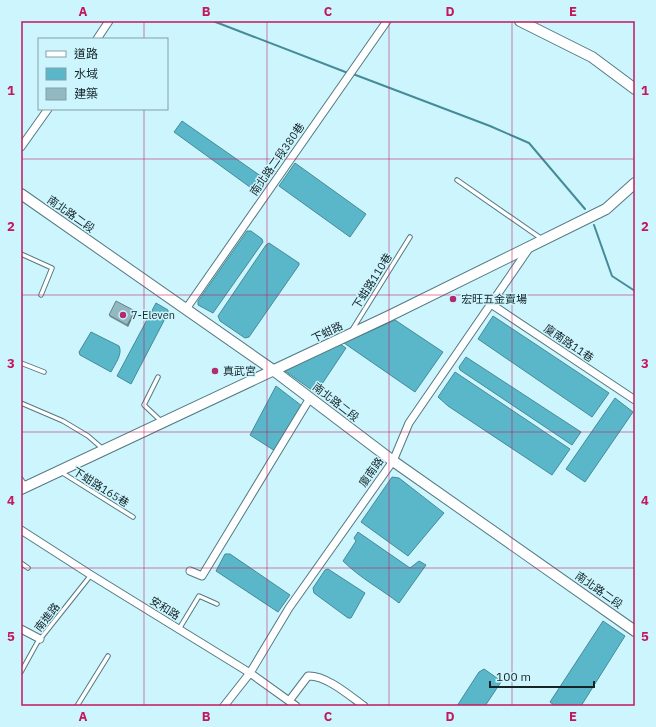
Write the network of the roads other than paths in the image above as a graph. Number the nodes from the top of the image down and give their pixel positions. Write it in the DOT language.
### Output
graph roads {
  1 [pos="109,21"];
  2 [pos="387,21"];
  3 [pos="520,21"];
  4 [pos="98,38"];
  5 [pos="635,89"];
  6 [pos="47,110"];
  7 [pos="21,147"];
  8 [pos="457,180"];
  9 [pos="635,183"];
  10 [pos="21,194"];
  11 [pos="410,237"];
  12 [pos="543,241"];
  13 [pos="530,247"];
  14 [pos="21,254"];
  15 [pos="41,295"];
  16 [pos="491,304"];
  17 [pos="186,309"];
  18 [pos="350,334"];
  19 [pos="21,363"];
  20 [pos="273,370"];
  21 [pos="44,372"];
  22 [pos="158,377"];
  23 [pos="310,398"];
  24 [pos="635,400"];
  25 [pos="21,403"];
  26 [pos="163,422"];
  27 [pos="105,450"];
  28 [pos="392,461"];
  29 [pos="60,471"];
  30 [pos="23,485"];
  31 [pos="133,517"];
  32 [pos="21,530"];
  33 [pos="21,563"];
  34 [pos="28,568"];
  35 [pos="190,571"];
  36 [pos="91,575"];
  37 [pos="217,604"];
  38 [pos="21,629"];
  39 [pos="179,629"];
  40 [pos="635,630"];
  41 [pos="40,639"];
  42 [pos="108,656"];
  43 [pos="21,672"];
  44 [pos="250,673"];
  45 [pos="289,701"];
  46 [pos="77,706"];
  47 [pos="224,706"];
  48 [pos="296,706"];
  49 [pos="364,706"];
  1 -- 4 [label="street"];
  2 -- 17 [label="street, 南北路二段380巷"];
  3 -- 5 [label="street"];
  6 -- 7 [label="street"];
  8 -- 12 [label="lane"];
  9 -- 12 [label="street, 下蚶路"];
  10 -- 17 [label="street, 南北路二段"];
  11 -- 18 [label="lane, 下蚶路110巷"];
  12 -- 13 [label="street, 下蚶路"];
  13 -- 16 [label="street, 廈南路"];
  13 -- 18 [label="street, 下蚶路"];
  14 -- 15 [label="lane"];
  16 -- 24 [label="street, 廈南路11巷"];
  16 -- 28 [label="street, 廈南路"];
  17 -- 20 [label="street, 南北路二段"];
  18 -- 20 [label="street, 下蚶路"];
  19 -- 21 [label="lane"];
  20 -- 23 [label="street, 南北路二段"];
  20 -- 26 [label="street, 下蚶路"];
  22 -- 26 [label="lane"];
  23 -- 28 [label="street, 南北路二段"];
  23 -- 35 [label="street"];
  25 -- 27 [label="lane"];
  26 -- 27 [label="street, 下蚶路"];
  27 -- 29 [label="street, 下蚶路"];
  28 -- 40 [label="street, 南北路二段"];
  28 -- 44 [label="street, 廈南路"];
  29 -- 30 [label="street, 下蚶路"];
  29 -- 31 [label="lane, 下蚶路165巷"];
  32 -- 36 [label="street, 安和路"];
  33 -- 34 [label="lane"];
  36 -- 39 [label="street, 安和路"];
  36 -- 41 [label="lane, 南進路"];
  37 -- 39 [label="lane"];
  38 -- 41 [label="street"];
  39 -- 44 [label="street, 安和路"];
  41 -- 43 [label="lane, 南進路"];
  42 -- 46 [label="lane"];
  44 -- 45 [label="street, 安和路"];
  44 -- 47 [label="street, 廈南路"];
  45 -- 48 [label="street, 安和路"];
  45 -- 49 [label="street"];
}
